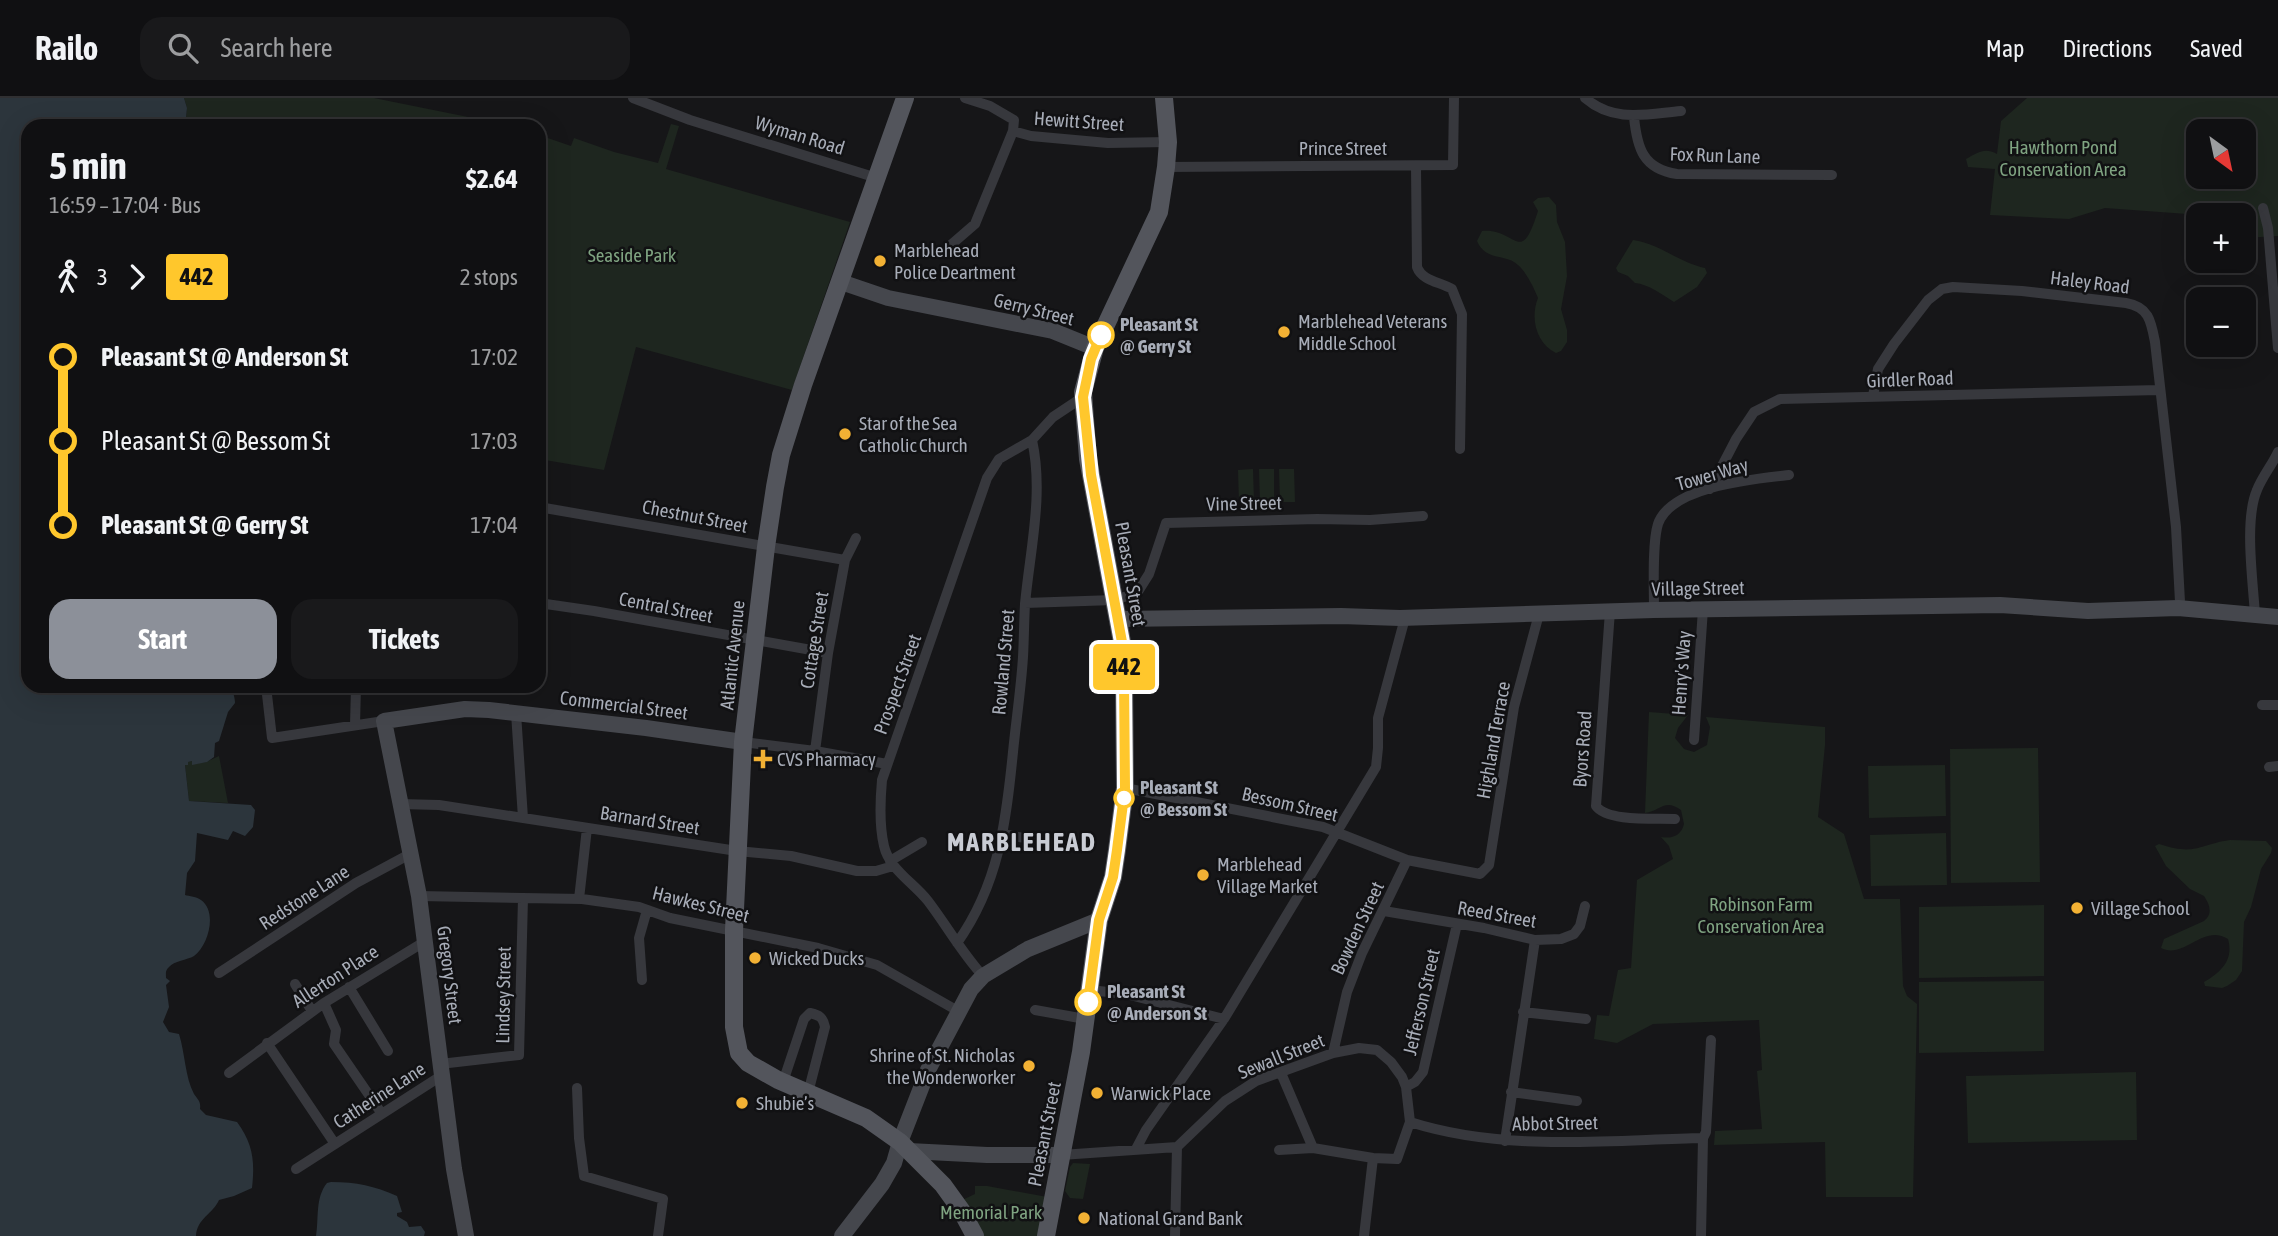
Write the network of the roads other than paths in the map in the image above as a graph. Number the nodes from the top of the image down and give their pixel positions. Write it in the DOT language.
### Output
graph roads {
  1 [pos="633,98"];
  2 [pos="905,98"];
  3 [pos="965,98"];
  4 [pos="1164,98"];
  5 [pos="1454,98"];
  6 [pos="1586,98"];
  7 [pos="1681,111"];
  8 [pos="1634,117"];
  9 [pos="1013,131"];
  10 [pos="1168,142"];
  11 [pos="1416,166"];
  12 [pos="1166,167"];
  13 [pos="1832,175"];
  14 [pos="877,178"];
  15 [pos="2263,208"];
  16 [pos="945,250"];
  17 [pos="841,282"];
  18 [pos="1095,348"];
  19 [pos="2278,348"];
  20 [pos="2159,390"];
  21 [pos="1083,397"];
  22 [pos="1873,397"];
  23 [pos="1032,440"];
  24 [pos="1460,449"];
  25 [pos="2278,452"];
  26 [pos="1789,475"];
  27 [pos="1710,489"];
  28 [pos="546,508"];
  29 [pos="1423,516"];
  30 [pos="856,538"];
  31 [pos="766,547"];
  32 [pos="845,560"];
  33 [pos="1114,600"];
  34 [pos="1025,603"];
  35 [pos="546,604"];
  36 [pos="2178,608"];
  37 [pos="1703,609"];
  38 [pos="1654,610"];
  39 [pos="1610,611"];
  40 [pos="1533,614"];
  41 [pos="2255,615"];
  42 [pos="2278,617"];
  43 [pos="1405,618"];
  44 [pos="1118,619"];
  45 [pos="754,641"];
  46 [pos="828,653"];
  47 [pos="267,693"];
  48 [pos="356,693"];
  49 [pos="2262,705"];
  50 [pos="2278,705"];
  51 [pos="516,713"];
  52 [pos="384,721"];
  53 [pos="355,725"];
  54 [pos="1694,740"];
  55 [pos="743,743"];
  56 [pos="815,751"];
  57 [pos="887,764"];
  58 [pos="1125,788"];
  59 [pos="400,804"];
  60 [pos="523,818"];
  61 [pos="1675,819"];
  62 [pos="587,828"];
  63 [pos="1337,832"];
  64 [pos="1003,834"];
  65 [pos="922,842"];
  66 [pos="1066,846"];
  67 [pos="737,851"];
  68 [pos="410,854"];
  69 [pos="1407,860"];
  70 [pos="892,863"];
  71 [pos="1484,872"];
  72 [pos="419,896"];
  73 [pos="523,898"];
  74 [pos="579,899"];
  75 [pos="1585,906"];
  76 [pos="647,910"];
  77 [pos="1384,911"];
  78 [pos="1099,920"];
  79 [pos="1457,924"];
  80 [pos="734,930"];
  81 [pos="1535,940"];
  82 [pos="424,942"];
  83 [pos="957,943"];
  84 [pos="219,973"];
  85 [pos="983,976"];
  86 [pos="642,980"];
  87 [pos="295,984"];
  88 [pos="349,987"];
  89 [pos="1090,989"];
  90 [pos="324,1003"];
  91 [pos="1035,1010"];
  92 [pos="958,1011"];
  93 [pos="312,1012"];
  94 [pos="1523,1012"];
  95 [pos="1224,1019"];
  96 [pos="1586,1019"];
  97 [pos="1085,1020"];
  98 [pos="1711,1040"];
  99 [pos="267,1043"];
  100 [pos="388,1051"];
  101 [pos="1334,1053"];
  102 [pos="441,1070"];
  103 [pos="229,1073"];
  104 [pos="1281,1073"];
  105 [pos="783,1082"];
  106 [pos="1406,1087"];
  107 [pos="577,1088"];
  108 [pos="1511,1092"];
  109 [pos="808,1093"];
  110 [pos="1577,1101"];
  111 [pos="382,1114"];
  112 [pos="1410,1122"];
  113 [pos="1703,1138"];
  114 [pos="1505,1141"];
  115 [pos="335,1144"];
  116 [pos="1177,1146"];
  117 [pos="904,1147"];
  118 [pos="1313,1148"];
  119 [pos="1136,1149"];
  120 [pos="1279,1150"];
  121 [pos="939,1154"];
  122 [pos="1061,1154"];
  123 [pos="1373,1158"];
  124 [pos="296,1170"];
  125 [pos="938,1178"];
  126 [pos="466,1236"];
  127 [pos="659,1236"];
  128 [pos="842,1236"];
  129 [pos="975,1236"];
  130 [pos="1046,1236"];
  131 [pos="1175,1236"];
  132 [pos="1364,1236"];
  133 [pos="1701,1236"];
  1 -- 14 [label="street, Wyman Road"];
  2 -- 14 [label="main road, Atlantic Avenue"];
  3 -- 9 [label="street, Hewitt Street"];
  4 -- 10 [label="main road, Pleasant Street"];
  5 -- 11 [label="street, Prince Street"];
  6 -- 8 [label="street"];
  7 -- 8 [label="street"];
  8 -- 13 [label="street, Fox Run Lane"];
  9 -- 10 [label="street, Hewitt Street"];
  9 -- 16 [label="street"];
  10 -- 12 [label="main road, Pleasant Street"];
  11 -- 12 [label="street, Prince Street"];
  11 -- 24 [label="street"];
  12 -- 18 [label="main road, Pleasant Street"];
  14 -- 17 [label="main road, Atlantic Avenue"];
  15 -- 19 [label="street"];
  17 -- 18 [label="main road, Gerry Street"];
  17 -- 31 [label="main road, Atlantic Avenue"];
  18 -- 21 [label="main road, Pleasant Street"];
  20 -- 22 [label="street, Girdler Road"];
  20 -- 22 [label="street, Haley Road"];
  20 -- 36 [label="street, Haley Road"];
  21 -- 23 [label="street"];
  21 -- 33 [label="main road, Pleasant Street"];
  22 -- 27 [label="street, Girdler Road"];
  23 -- 34 [label="street, Rowland Street"];
  23 -- 57 [label="street, Prospect Street"];
  25 -- 41 [label="street"];
  26 -- 27 [label="street, Tower Way"];
  27 -- 38 [label="street, Tower Way"];
  28 -- 31 [label="street, Chestnut Street"];
  29 -- 33 [label="street, Vine Street"];
  30 -- 32 [label="street, Cottage Street"];
  31 -- 32 [label="street, Chestnut Street"];
  31 -- 45 [label="main road, Atlantic Avenue"];
  32 -- 46 [label="street, Cottage Street"];
  33 -- 34 [label="street"];
  33 -- 44 [label="main road, Pleasant Street"];
  34 -- 64 [label="street, Rowland Street"];
  35 -- 45 [label="street, Central Street"];
  36 -- 37 [label="main road, Village Street"];
  36 -- 41 [label="main road, Village Street"];
  37 -- 38 [label="main road, Village Street"];
  37 -- 54 [label="street, Henry's Way"];
  38 -- 39 [label="main road, Village Street"];
  39 -- 40 [label="main road, Village Street"];
  39 -- 61 [label="street, Byors Road"];
  40 -- 43 [label="main road, Village Street"];
  40 -- 71 [label="street, Highland Terrace"];
  41 -- 42 [label="main road, Village Street"];
  43 -- 44 [label="main road, Village Street"];
  43 -- 63 [label="street"];
  44 -- 58 [label="main road, Pleasant Street"];
  45 -- 46 [label="street, Central Street"];
  45 -- 55 [label="main road, Atlantic Avenue"];
  46 -- 56 [label="street, Cottage Street"];
  47 -- 53 [label="street, Commercial Street"];
  48 -- 53 [label="street"];
  49 -- 50 [label="street"];
  51 -- 52 [label="main road, Commercial Street"];
  51 -- 55 [label="main road, Commercial Street"];
  51 -- 60 [label="street"];
  52 -- 53 [label="street, Commercial Street"];
  52 -- 59 [label="main road, Gregory Street"];
  55 -- 56 [label="street, Commercial Street"];
  55 -- 67 [label="main road, Atlantic Avenue"];
  56 -- 57 [label="street, Commercial Street"];
  57 -- 70 [label="street, Prospect Street"];
  58 -- 63 [label="street, Bessom Street"];
  58 -- 78 [label="main road, Pleasant Street"];
  59 -- 60 [label="street, Barnard Street"];
  59 -- 68 [label="main road, Gregory Street"];
  60 -- 62 [label="street, Barnard Street"];
  62 -- 67 [label="street, Barnard Street"];
  62 -- 74 [label="street"];
  63 -- 69 [label="street, Bessom Street"];
  63 -- 95 [label="street"];
  64 -- 66 [label="street"];
  64 -- 83 [label="street, Rowland Street"];
  65 -- 70 [label="street"];
  67 -- 70 [label="street, Barnard Street"];
  67 -- 80 [label="main road, Atlantic Avenue"];
  68 -- 72 [label="main road, Gregory Street"];
  68 -- 84 [label="street, Redstone Lane"];
  69 -- 71 [label="street, Bessom Street"];
  69 -- 77 [label="street, Bowden Street"];
  70 -- 83 [label="street"];
  72 -- 73 [label="street, Hawkes Street"];
  72 -- 82 [label="main road, Gregory Street"];
  73 -- 74 [label="street, Hawkes Street"];
  73 -- 102 [label="street, Lindsey Street"];
  74 -- 76 [label="street, Hawkes Street"];
  75 -- 81 [label="street, Reed Street"];
  76 -- 80 [label="street, Hawkes Street"];
  76 -- 86 [label="street"];
  77 -- 79 [label="street, Reed Street"];
  77 -- 101 [label="street, Bowden Street"];
  78 -- 85 [label="main road"];
  78 -- 89 [label="main road, Pleasant Street"];
  79 -- 81 [label="street, Reed Street"];
  79 -- 106 [label="street, Jefferson Street"];
  80 -- 92 [label="street, Hawkes Street"];
  80 -- 105 [label="main road, Atlantic Avenue"];
  81 -- 94 [label="street"];
  82 -- 88 [label="street, Allerton Place"];
  82 -- 102 [label="main road, Gregory Street"];
  83 -- 85 [label="street"];
  85 -- 92 [label="main road"];
  87 -- 93 [label="street"];
  88 -- 90 [label="street, Allerton Place"];
  88 -- 100 [label="street"];
  89 -- 95 [label="street"];
  89 -- 97 [label="main road, Pleasant Street"];
  90 -- 93 [label="street, Allerton Place"];
  90 -- 111 [label="street"];
  91 -- 97 [label="street"];
  92 -- 117 [label="main road"];
  93 -- 99 [label="street, Allerton Place"];
  94 -- 96 [label="street"];
  94 -- 108 [label="street"];
  95 -- 119 [label="street"];
  97 -- 122 [label="main road, Pleasant Street"];
  98 -- 113 [label="street"];
  99 -- 103 [label="street, Allerton Place"];
  99 -- 115 [label="street"];
  101 -- 104 [label="street, Sewall Street"];
  101 -- 106 [label="street, Sewall Street"];
  102 -- 111 [label="street, Catherine Lane"];
  102 -- 126 [label="main road, Gregory Street"];
  104 -- 116 [label="street, Sewall Street"];
  104 -- 118 [label="street"];
  105 -- 109 [label="main road, Atlantic Avenue"];
  105 -- 109 [label="street"];
  106 -- 112 [label="street"];
  107 -- 127 [label="street"];
  108 -- 110 [label="street"];
  108 -- 114 [label="street"];
  109 -- 117 [label="main road, Atlantic Avenue"];
  111 -- 115 [label="street, Catherine Lane"];
  112 -- 114 [label="street, Abbot Street"];
  112 -- 123 [label="street"];
  113 -- 114 [label="street, Abbot Street"];
  113 -- 133 [label="street"];
  115 -- 124 [label="street, Catherine Lane"];
  116 -- 119 [label="street"];
  116 -- 131 [label="street"];
  117 -- 121 [label="main road"];
  117 -- 125 [label="main road, Atlantic Avenue"];
  117 -- 128 [label="main road"];
  118 -- 120 [label="street"];
  118 -- 123 [label="street"];
  119 -- 122 [label="street"];
  121 -- 122 [label="main road"];
  121 -- 125 [label="main road"];
  122 -- 130 [label="main road, Pleasant Street"];
  123 -- 132 [label="street"];
  125 -- 129 [label="main road, Atlantic Avenue"];
}
